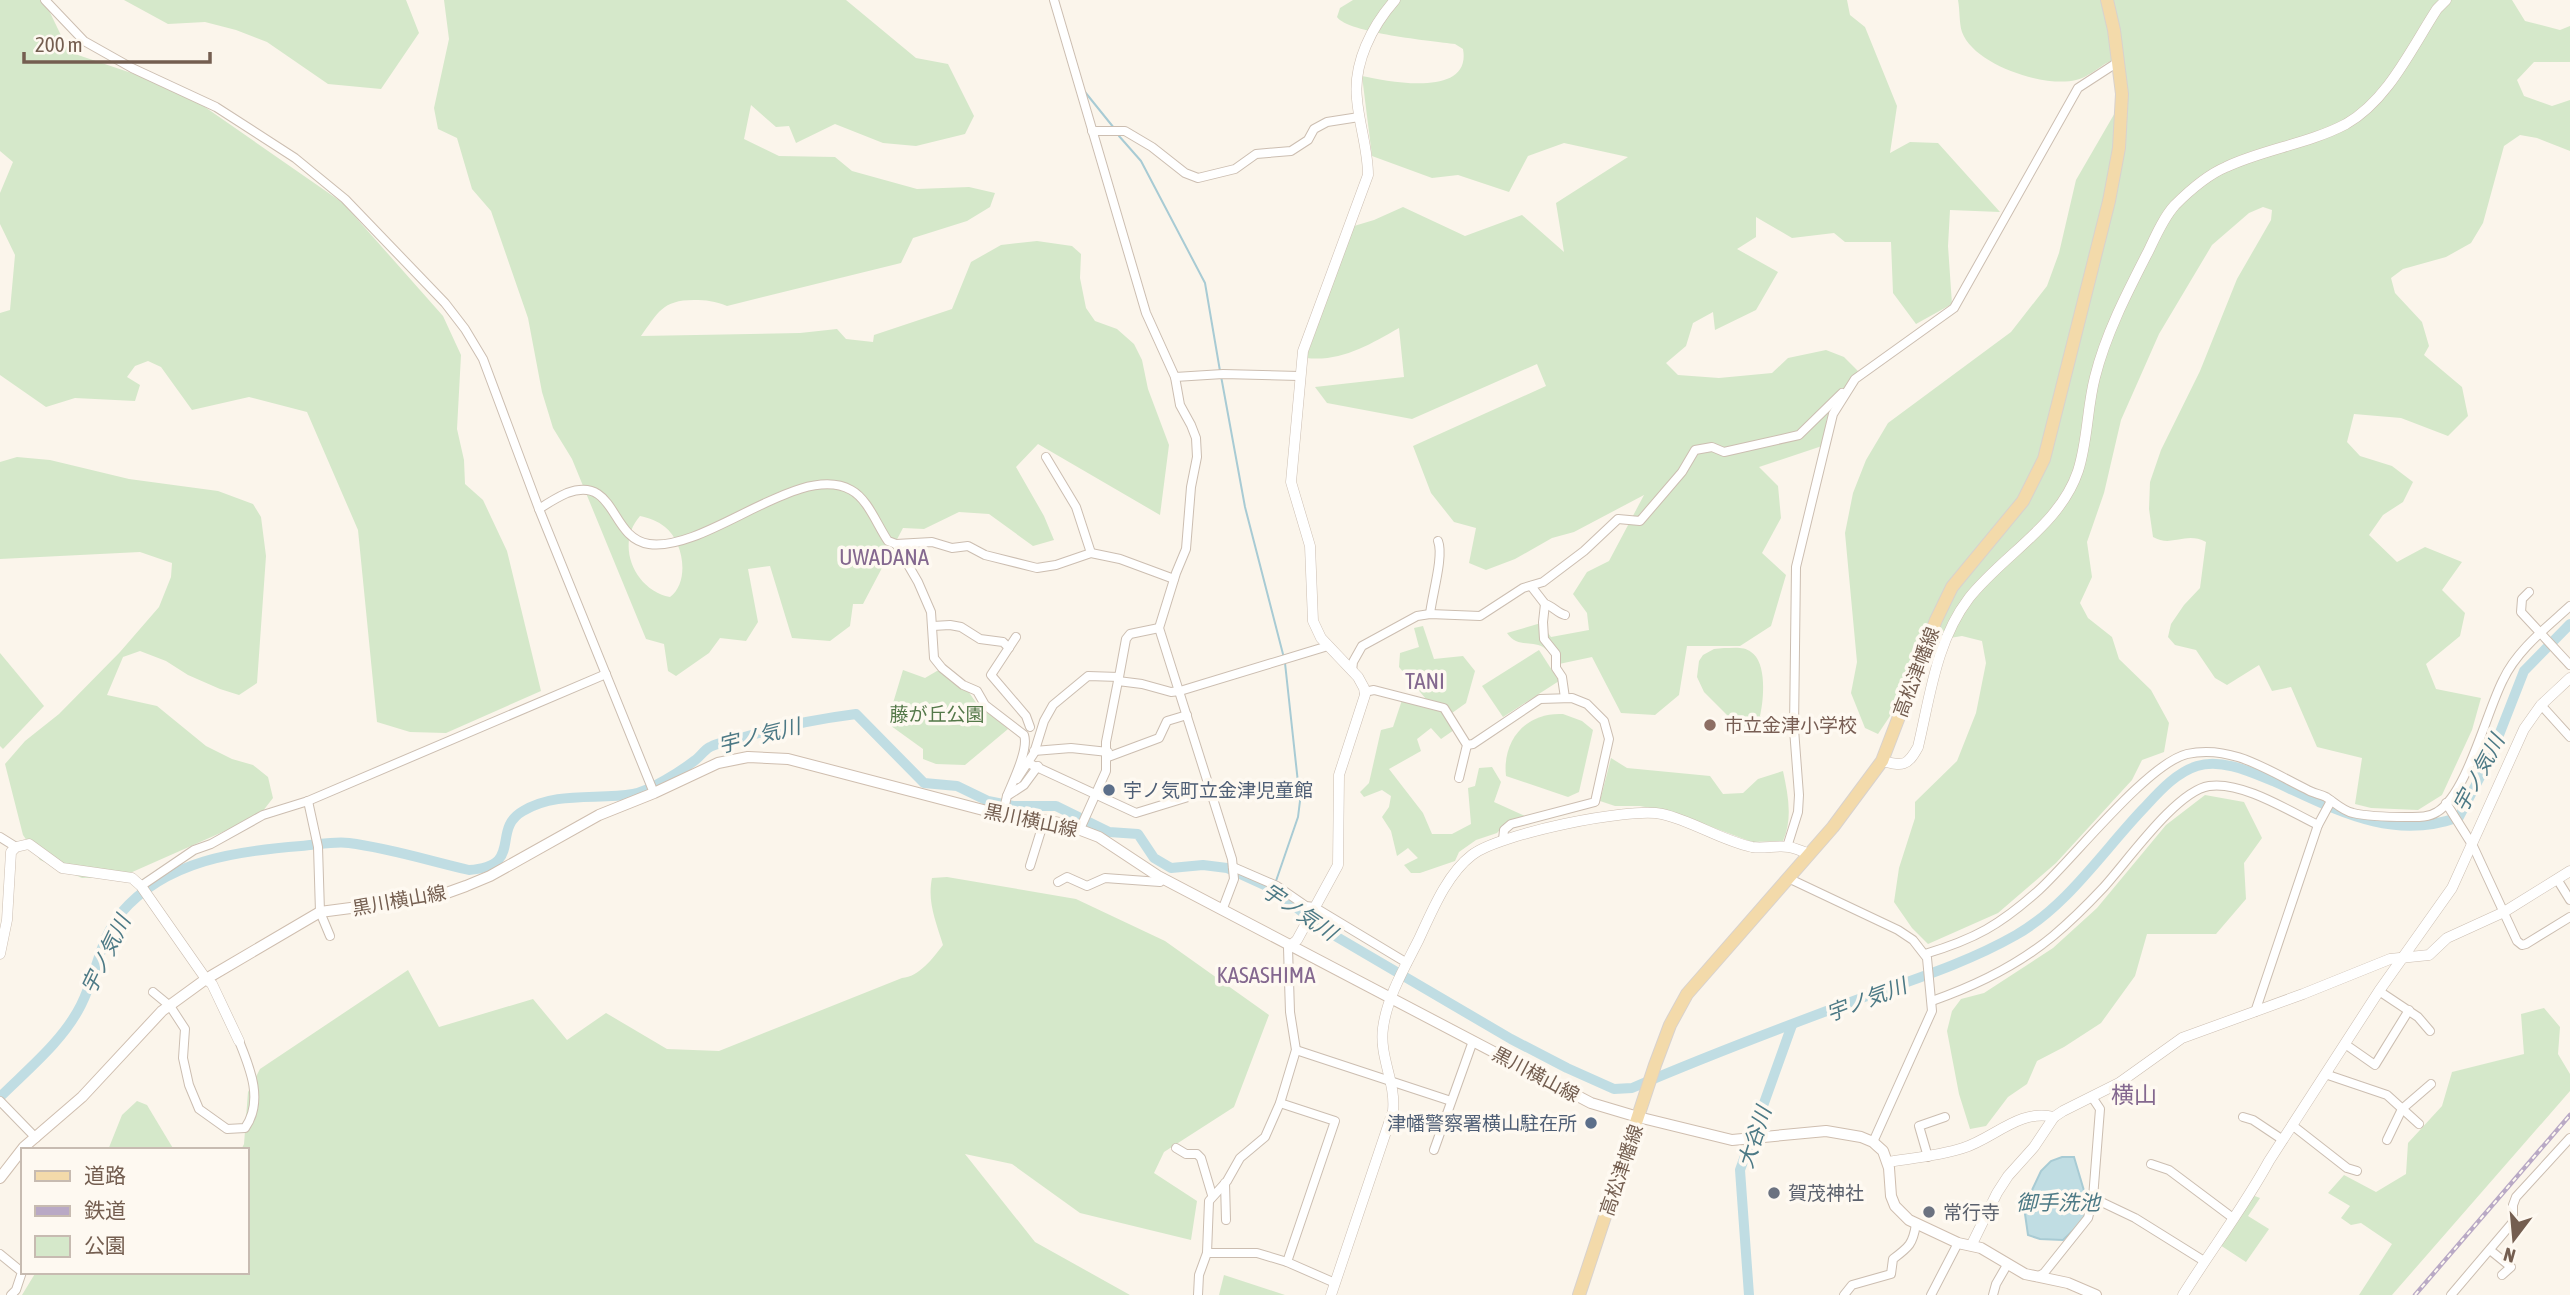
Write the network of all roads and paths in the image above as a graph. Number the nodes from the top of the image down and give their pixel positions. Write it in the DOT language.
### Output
graph roads {
  1 [pos="45,0"];
  2 [pos="1054,0"];
  3 [pos="1395,0"];
  4 [pos="2108,0"];
  5 [pos="2445,0"];
  6 [pos="2118,62"];
  7 [pos="1359,117"];
  8 [pos="1092,131"];
  9 [pos="1299,376"];
  10 [pos="1175,377"];
  11 [pos="1849,386"];
  12 [pos="1046,457"];
  13 [pos="539,509"];
  14 [pos="1438,541"];
  15 [pos="896,544"];
  16 [pos="1091,553"];
  17 [pos="1174,579"];
  18 [pos="1531,586"];
  19 [pos="2529,592"];
  20 [pos="1545,604"];
  21 [pos="2570,606"];
  22 [pos="1430,614"];
  23 [pos="1565,615"];
  24 [pos="933,626"];
  25 [pos="1159,628"];
  26 [pos="2540,634"];
  27 [pos="1016,637"];
  28 [pos="1328,646"];
  29 [pos="1009,648"];
  30 [pos="2570,665"];
  31 [pos="1352,671"];
  32 [pos="606,674"];
  33 [pos="2570,678"];
  34 [pos="1180,691"];
  35 [pos="1364,692"];
  36 [pos="1564,698"];
  37 [pos="2541,705"];
  38 [pos="1187,715"];
  39 [pos="1030,727"];
  40 [pos="1041,729"];
  41 [pos="1024,735"];
  42 [pos="2570,737"];
  43 [pos="1467,745"];
  44 [pos="1034,751"];
  45 [pos="1108,754"];
  46 [pos="1882,761"];
  47 [pos="1028,763"];
  48 [pos="1038,766"];
  49 [pos="1459,778"];
  50 [pos="1211,790"];
  51 [pos="653,791"];
  52 [pos="1096,795"];
  53 [pos="308,801"];
  54 [pos="2331,801"];
  55 [pos="1006,802"];
  56 [pos="2446,803"];
  57 [pos="1044,821"];
  58 [pos="1082,823"];
  59 [pos="2318,825"];
  60 [pos="0,837"];
  61 [pos="1503,839"];
  62 [pos="16,846"];
  63 [pos="2473,846"];
  64 [pos="1787,847"];
  65 [pos="1809,853"];
  66 [pos="1030,866"];
  67 [pos="1233,868"];
  68 [pos="2570,871"];
  69 [pos="1163,878"];
  70 [pos="1788,878"];
  71 [pos="2557,879"];
  72 [pos="1058,882"];
  73 [pos="141,886"];
  74 [pos="2570,900"];
  75 [pos="1223,908"];
  76 [pos="320,912"];
  77 [pos="2504,912"];
  78 [pos="1310,914"];
  79 [pos="2570,918"];
  80 [pos="330,936"];
  81 [pos="1292,945"];
  82 [pos="0,954"];
  83 [pos="1926,956"];
  84 [pos="2404,958"];
  85 [pos="1409,959"];
  86 [pos="206,979"];
  87 [pos="2379,991"];
  88 [pos="153,992"];
  89 [pos="1392,998"];
  90 [pos="1931,998"];
  91 [pos="170,1006"];
  92 [pos="2409,1010"];
  93 [pos="2255,1012"];
  94 [pos="2430,1031"];
  95 [pos="239,1041"];
  96 [pos="1473,1041"];
  97 [pos="2345,1044"];
  98 [pos="1296,1050"];
  99 [pos="2330,1068"];
  100 [pos="1392,1082"];
  101 [pos="2431,1084"];
  102 [pos="2092,1097"];
  103 [pos="1451,1101"];
  104 [pos="1,1102"];
  105 [pos="1280,1103"];
  106 [pos="2402,1109"];
  107 [pos="1638,1117"];
  108 [pos="1945,1117"];
  109 [pos="2243,1117"];
  110 [pos="2054,1118"];
  111 [pos="2292,1125"];
  112 [pos="2419,1125"];
  113 [pos="36,1138"];
  114 [pos="2570,1138"];
  115 [pos="2283,1140"];
  116 [pos="2388,1140"];
  117 [pos="1874,1142"];
  118 [pos="28,1148"];
  119 [pos="1176,1148"];
  120 [pos="1434,1150"];
  121 [pos="1928,1157"];
  122 [pos="19,1159"];
  123 [pos="1888,1162"];
  124 [pos="2151,1164"];
  125 [pos="2357,1171"];
  126 [pos="0,1178"];
  127 [pos="1225,1183"];
  128 [pos="1212,1195"];
  129 [pos="2093,1198"];
  130 [pos="2233,1218"];
  131 [pos="1226,1220"];
  132 [pos="1916,1224"];
  133 [pos="1958,1243"];
  134 [pos="1972,1244"];
  135 [pos="2490,1250"];
  136 [pos="1207,1253"];
  137 [pos="0,1254"];
  138 [pos="2204,1261"];
  139 [pos="1287,1262"];
  140 [pos="2007,1265"];
  141 [pos="21,1271"];
  142 [pos="21,1274"];
  143 [pos="2502,1275"];
  144 [pos="2037,1277"];
  145 [pos="1335,1283"];
  146 [pos="11,1295"];
  147 [pos="1198,1295"];
  148 [pos="1331,1295"];
  149 [pos="1579,1295"];
  150 [pos="1844,1295"];
  151 [pos="1931,1295"];
  152 [pos="1993,1295"];
  153 [pos="2096,1295"];
  154 [pos="2183,1295"];
  155 [pos="2451,1295"];
  1 -- 13 [label="street"];
  2 -- 8 [label="street"];
  3 -- 7 [label="street"];
  4 -- 6 [label="main road, 高松津幡線"];
  5 -- 46 [label="street"];
  6 -- 11 [label="street"];
  6 -- 46 [label="main road, 高松津幡線"];
  7 -- 8 [label="street"];
  7 -- 9 [label="street"];
  8 -- 10 [label="street"];
  9 -- 10 [label="street"];
  9 -- 28 [label="street"];
  10 -- 17 [label="street"];
  11 -- 18 [label="street"];
  11 -- 64 [label="street"];
  12 -- 16 [label="street"];
  13 -- 15 [label="street"];
  13 -- 32 [label="street"];
  14 -- 22 [label="street"];
  15 -- 16 [label="street"];
  15 -- 24 [label="street"];
  16 -- 17 [label="street"];
  17 -- 25 [label="street"];
  18 -- 20 [label="street"];
  18 -- 22 [label="street"];
  19 -- 26 [label="street"];
  20 -- 23 [label="street"];
  20 -- 36 [label="street"];
  21 -- 26 [label="street"];
  22 -- 31 [label="street"];
  24 -- 29 [label="street"];
  24 -- 41 [label="street"];
  25 -- 34 [label="street"];
  25 -- 40 [label="street"];
  26 -- 30 [label="street"];
  26 -- 56 [label="street"];
  27 -- 29 [label="street"];
  28 -- 31 [label="street"];
  28 -- 34 [label="street"];
  29 -- 39 [label="street"];
  31 -- 35 [label="street"];
  32 -- 51 [label="street"];
  32 -- 53 [label="street"];
  33 -- 37 [label="street"];
  34 -- 38 [label="street"];
  34 -- 45 [label="street"];
  35 -- 43 [label="street"];
  35 -- 78 [label="street"];
  36 -- 43 [label="street"];
  36 -- 61 [label="street"];
  37 -- 42 [label="street"];
  37 -- 63 [label="street"];
  38 -- 45 [label="street"];
  38 -- 50 [label="street"];
  39 -- 40 [label="street"];
  39 -- 41 [label="street"];
  40 -- 44 [label="street"];
  41 -- 55 [label="street"];
  43 -- 49 [label="street"];
  44 -- 45 [label="street"];
  44 -- 47 [label="street"];
  45 -- 52 [label="street"];
  46 -- 65 [label="main road, 高松津幡線"];
  47 -- 48 [label="street"];
  47 -- 55 [label="street"];
  48 -- 52 [label="street"];
  48 -- 55 [label="street"];
  50 -- 52 [label="street"];
  50 -- 67 [label="street"];
  51 -- 55 [label="main road, 黒川横山線"];
  51 -- 76 [label="main road, 黒川横山線"];
  52 -- 58 [label="street"];
  53 -- 73 [label="street"];
  53 -- 76 [label="street"];
  54 -- 56 [label="street"];
  54 -- 59 [label="street"];
  54 -- 83 [label="street"];
  55 -- 57 [label="main road, 黒川横山線"];
  56 -- 63 [label="street"];
  57 -- 58 [label="main road, 黒川横山線"];
  57 -- 66 [label="street"];
  58 -- 69 [label="main road, 黒川横山線"];
  59 -- 90 [label="street"];
  59 -- 93 [label="street"];
  60 -- 62 [label="street"];
  61 -- 64 [label="street"];
  61 -- 85 [label="street"];
  62 -- 73 [label="street"];
  62 -- 82 [label="street"];
  63 -- 77 [label="street"];
  63 -- 84 [label="street"];
  64 -- 65 [label="street"];
  65 -- 70 [label="main road, 高松津幡線"];
  67 -- 75 [label="street"];
  67 -- 78 [label="street"];
  68 -- 71 [label="street"];
  69 -- 72 [label="street"];
  69 -- 75 [label="main road, 黒川横山線"];
  70 -- 83 [label="street"];
  70 -- 107 [label="main road, 高松津幡線"];
  71 -- 74 [label="street"];
  71 -- 77 [label="street"];
  73 -- 86 [label="street"];
  75 -- 81 [label="main road, 黒川横山線"];
  76 -- 80 [label="street"];
  76 -- 86 [label="main road, 黒川横山線"];
  77 -- 79 [label="street"];
  77 -- 84 [label="street"];
  78 -- 81 [label="street"];
  78 -- 85 [label="street"];
  81 -- 89 [label="main road, 黒川横山線"];
  81 -- 98 [label="street"];
  83 -- 90 [label="street"];
  84 -- 87 [label="street"];
  84 -- 93 [label="street"];
  85 -- 89 [label="street"];
  86 -- 91 [label="main road, 黒川横山線"];
  86 -- 95 [label="street"];
  87 -- 92 [label="street"];
  87 -- 97 [label="street"];
  88 -- 91 [label="street"];
  89 -- 96 [label="main road, 黒川横山線"];
  89 -- 100 [label="street"];
  90 -- 117 [label="street"];
  91 -- 95 [label="street"];
  91 -- 113 [label="main road, 黒川横山線"];
  92 -- 94 [label="street"];
  92 -- 97 [label="street"];
  93 -- 102 [label="street"];
  96 -- 103 [label="street"];
  96 -- 107 [label="main road, 黒川横山線"];
  97 -- 99 [label="street"];
  98 -- 100 [label="street"];
  98 -- 105 [label="street"];
  99 -- 106 [label="street"];
  99 -- 111 [label="street"];
  100 -- 103 [label="street"];
  100 -- 145 [label="street"];
  101 -- 106 [label="street"];
  102 -- 110 [label="street"];
  102 -- 129 [label="street"];
  103 -- 120 [label="street"];
  104 -- 113 [label="street"];
  105 -- 127 [label="street"];
  105 -- 139 [label="street"];
  106 -- 112 [label="street"];
  106 -- 116 [label="street"];
  107 -- 117 [label="main road, 黒川横山線"];
  107 -- 149 [label="main road, 高松津幡線"];
  108 -- 121 [label="street"];
  109 -- 115 [label="street"];
  110 -- 121 [label="street"];
  110 -- 134 [label="street"];
  111 -- 115 [label="street"];
  111 -- 125 [label="street"];
  113 -- 118 [label="main road, 黒川横山線"];
  114 -- 135 [label="street"];
  115 -- 130 [label="street"];
  117 -- 123 [label="main road"];
  119 -- 128 [label="street"];
  121 -- 123 [label="street"];
  122 -- 126 [label="main road, 黒川横山線"];
  123 -- 132 [label="main road"];
  124 -- 130 [label="street"];
  127 -- 128 [label="street"];
  127 -- 131 [label="street"];
  128 -- 136 [label="street"];
  129 -- 138 [label="street"];
  129 -- 144 [label="street"];
  130 -- 138 [label="street"];
  132 -- 133 [label="main road"];
  132 -- 150 [label="street"];
  133 -- 134 [label="main road"];
  133 -- 151 [label="street"];
  134 -- 140 [label="main road"];
  135 -- 143 [label="street"];
  135 -- 155 [label="street"];
  136 -- 139 [label="street"];
  136 -- 147 [label="street"];
  137 -- 141 [label="street"];
  138 -- 154 [label="street"];
  139 -- 145 [label="street"];
  140 -- 144 [label="main road"];
  140 -- 152 [label="street"];
  142 -- 146 [label="street"];
  144 -- 153 [label="main road"];
  145 -- 148 [label="street"];
}
